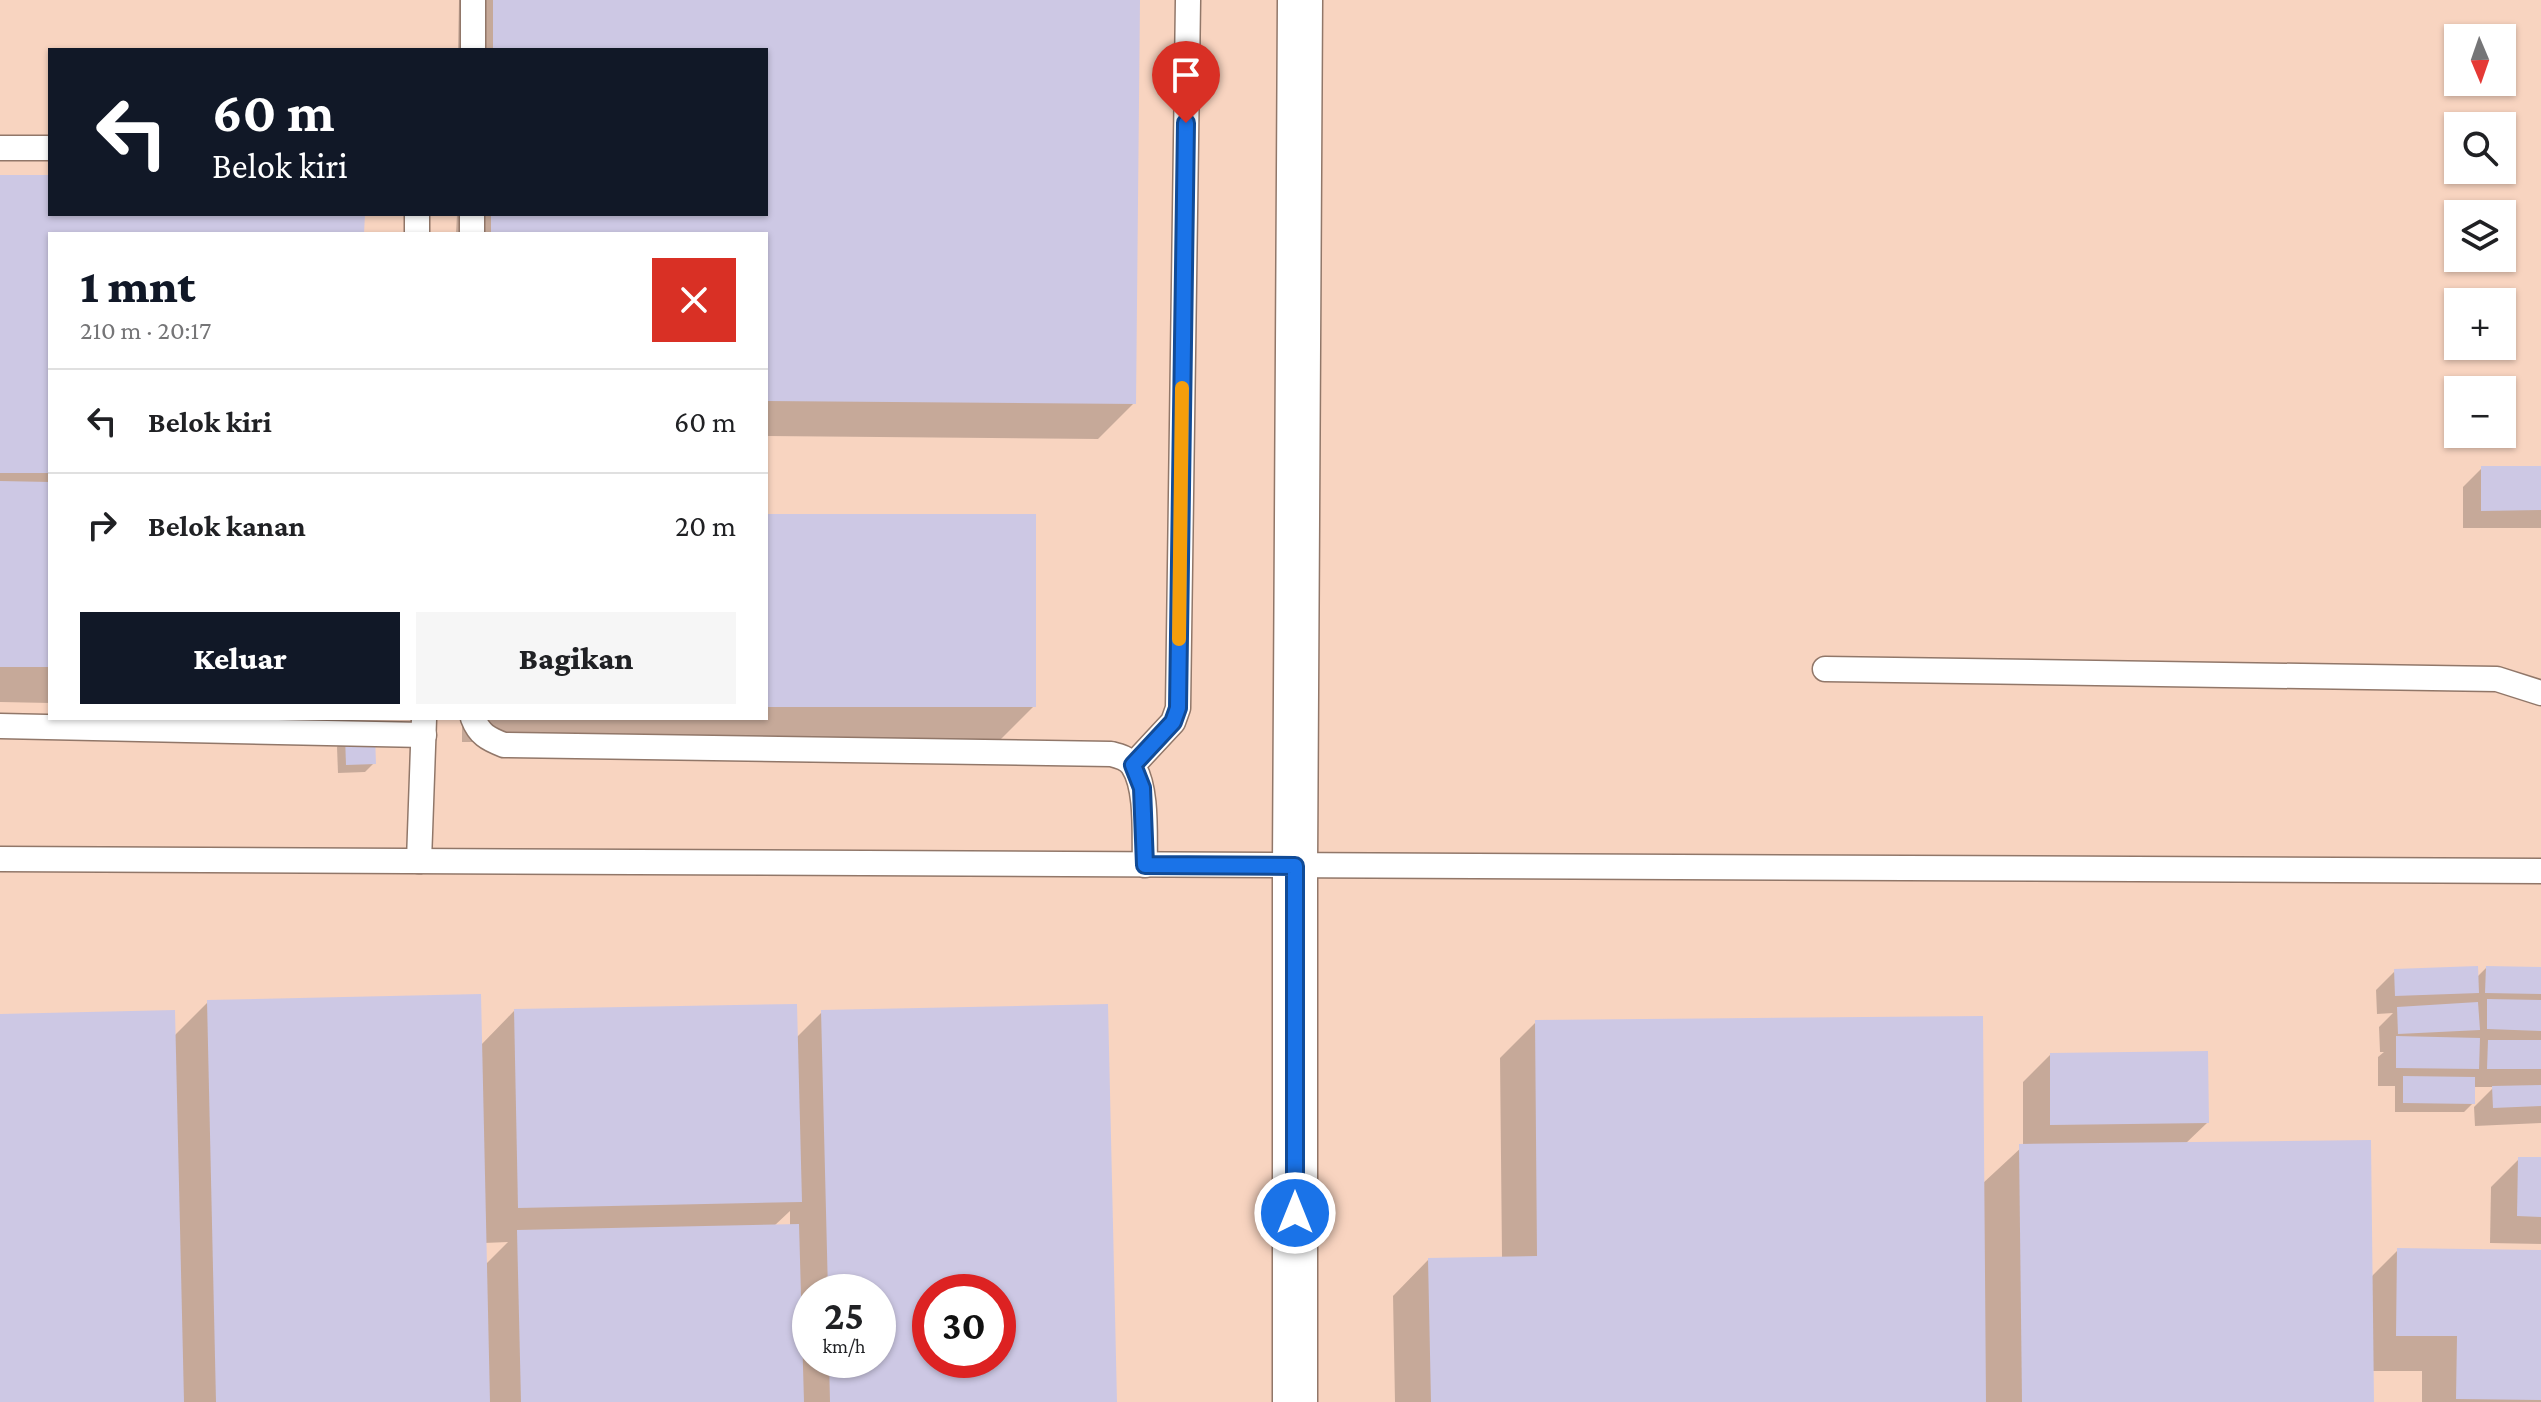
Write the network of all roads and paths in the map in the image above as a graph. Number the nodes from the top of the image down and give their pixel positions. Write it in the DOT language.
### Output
graph roads {
  1 [pos="473,0"];
  2 [pos="1188,0"];
  3 [pos="1300,0"];
  4 [pos="473,48"];
  5 [pos="0,148"];
  6 [pos="48,148"];
  7 [pos="1825,669"];
  8 [pos="2541,693"];
  9 [pos="474,720"];
  10 [pos="0,726"];
  11 [pos="424,726"];
  12 [pos="1133,765"];
  13 [pos="0,859"];
  14 [pos="419,861"];
  15 [pos="1145,865"];
  16 [pos="1295,866"];
  17 [pos="2541,871"];
  18 [pos="1295,1402"];
  1 -- 4 [label="lane"];
  2 -- 12 [label="lane"];
  3 -- 16 [label="street"];
  5 -- 6 [label="lane"];
  7 -- 8 [label="lane"];
  9 -- 12 [label="lane"];
  10 -- 11 [label="lane"];
  11 -- 14 [label="lane"];
  12 -- 15 [label="lane"];
  13 -- 14 [label="lane"];
  14 -- 15 [label="lane"];
  15 -- 16 [label="lane"];
  16 -- 17 [label="lane"];
  16 -- 18 [label="street"];
}
